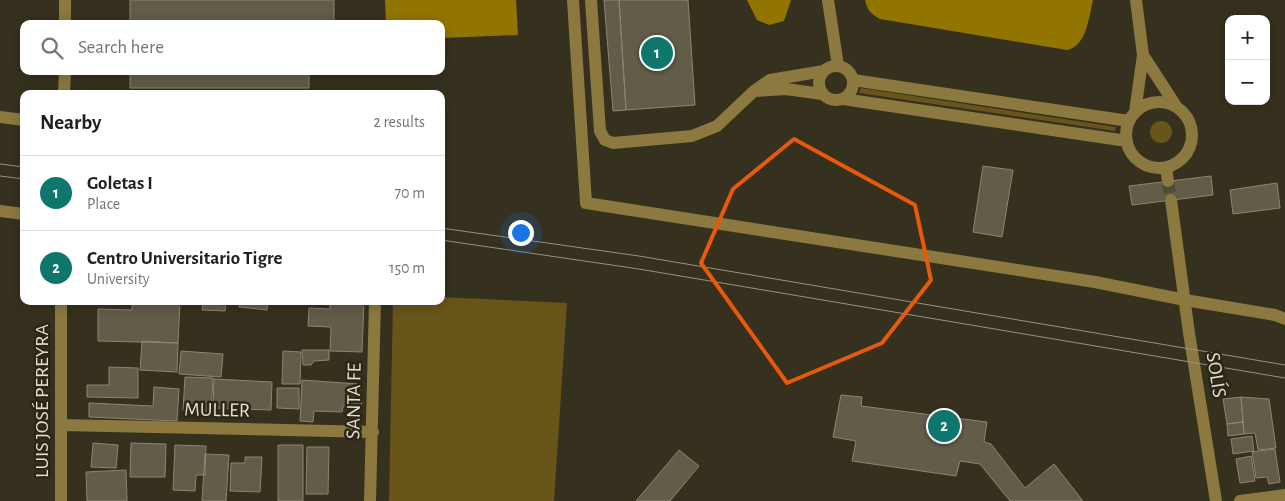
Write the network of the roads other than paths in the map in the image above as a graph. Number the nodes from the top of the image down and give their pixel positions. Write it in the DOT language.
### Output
graph roads {
  1 [pos="65,0"];
  2 [pos="573,0"];
  3 [pos="591,0"];
  4 [pos="828,0"];
  5 [pos="1136,0"];
  6 [pos="65,20"];
  7 [pos="1143,55"];
  8 [pos="838,66"];
  9 [pos="824,71"];
  10 [pos="64,75"];
  11 [pos="853,80"];
  12 [pos="64,90"];
  13 [pos="754,91"];
  14 [pos="822,94"];
  15 [pos="843,98"];
  16 [pos="1176,106"];
  17 [pos="0,117"];
  18 [pos="1132,117"];
  19 [pos="20,120"];
  20 [pos="1127,141"];
  21 [pos="1166,167"];
  22 [pos="1168,181"];
  23 [pos="1171,200"];
  24 [pos="0,212"];
  25 [pos="20,214"];
  26 [pos="1186,300"];
  27 [pos="61,305"];
  28 [pos="375,305"];
  29 [pos="1285,319"];
  30 [pos="62,425"];
  31 [pos="372,432"];
  32 [pos="1285,496"];
  33 [pos="61,501"];
  34 [pos="370,501"];
  35 [pos="1216,501"];
  36 [pos="1240,501"];
  1 -- 6 [label="street"];
  2 -- 26 [label="street"];
  3 -- 13 [label="street"];
  4 -- 8 [label="street"];
  5 -- 7 [label="street"];
  7 -- 16 [label="street"];
  7 -- 18 [label="street"];
  8 -- 9 [label="street"];
  8 -- 11 [label="street"];
  9 -- 13 [label="street"];
  9 -- 14 [label="street"];
  10 -- 12 [label="street"];
  11 -- 15 [label="street"];
  11 -- 18 [label="street"];
  13 -- 14 [label="street"];
  14 -- 15 [label="street"];
  15 -- 20 [label="street"];
  16 -- 18 [label="street"];
  16 -- 21 [label="street"];
  17 -- 19 [label="street"];
  18 -- 20 [label="street"];
  20 -- 21 [label="street"];
  21 -- 22 [label="street"];
  23 -- 26 [label="street, SOLÍS"];
  24 -- 25 [label="street"];
  26 -- 29 [label="street"];
  26 -- 35 [label="street, SOLÍS"];
  27 -- 30 [label="street, LUIS JOSÉ PEREYRA"];
  28 -- 31 [label="street, SANTA FE"];
  30 -- 31 [label="street, MULLER"];
  30 -- 33 [label="street, LUIS JOSÉ PEREYRA"];
  31 -- 34 [label="street, SANTA FE"];
  32 -- 36 [label="street"];
}
